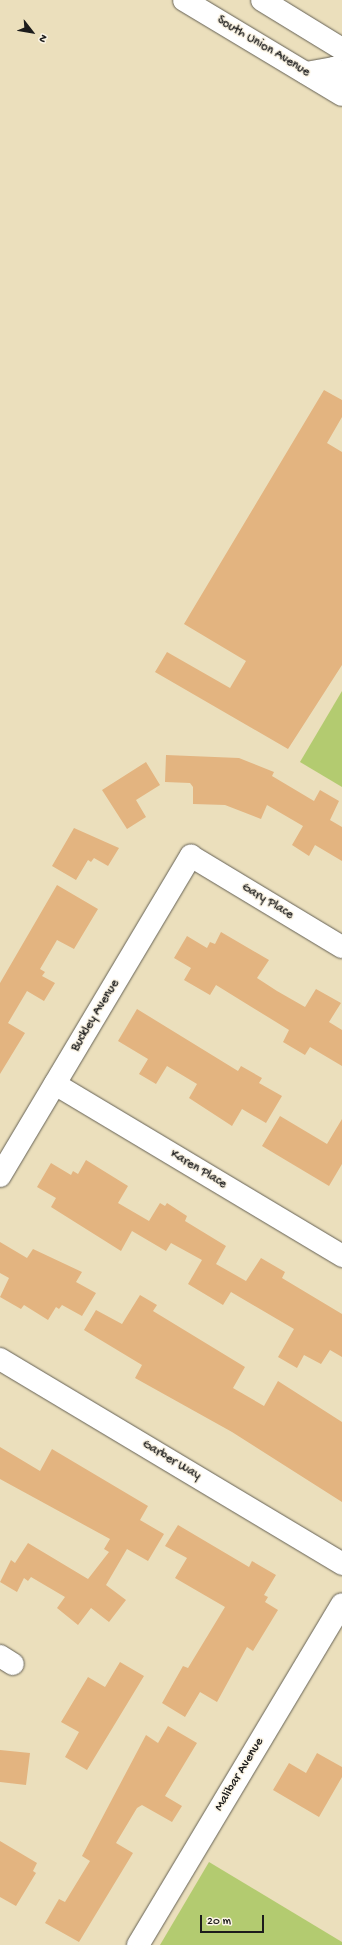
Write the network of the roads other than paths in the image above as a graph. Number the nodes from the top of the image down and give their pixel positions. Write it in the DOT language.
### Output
graph roads {
  1 [pos="184,0"];
  2 [pos="262,0"];
  3 [pos="342,49"];
  4 [pos="306,73"];
  5 [pos="342,74"];
  6 [pos="342,94"];
  7 [pos="191,856"];
  8 [pos="342,947"];
  9 [pos="55,1084"];
  10 [pos="0,1176"];
  11 [pos="342,1256"];
  12 [pos="0,1358"];
  13 [pos="342,1564"];
  14 [pos="342,1604"];
  15 [pos="138,1945"];
  1 -- 4 [label="street, South Union Avenue"];
  2 -- 3 [label="street"];
  4 -- 5 [label="street"];
  4 -- 6 [label="street, South Union Avenue"];
  7 -- 8 [label="street, Gary Place"];
  7 -- 9 [label="street, Buckley Avenue"];
  9 -- 10 [label="street, Buckley Avenue"];
  9 -- 11 [label="street, Karen Place"];
  12 -- 13 [label="street, Garber Way"];
  14 -- 15 [label="street, Malibar Avenue"];
}
